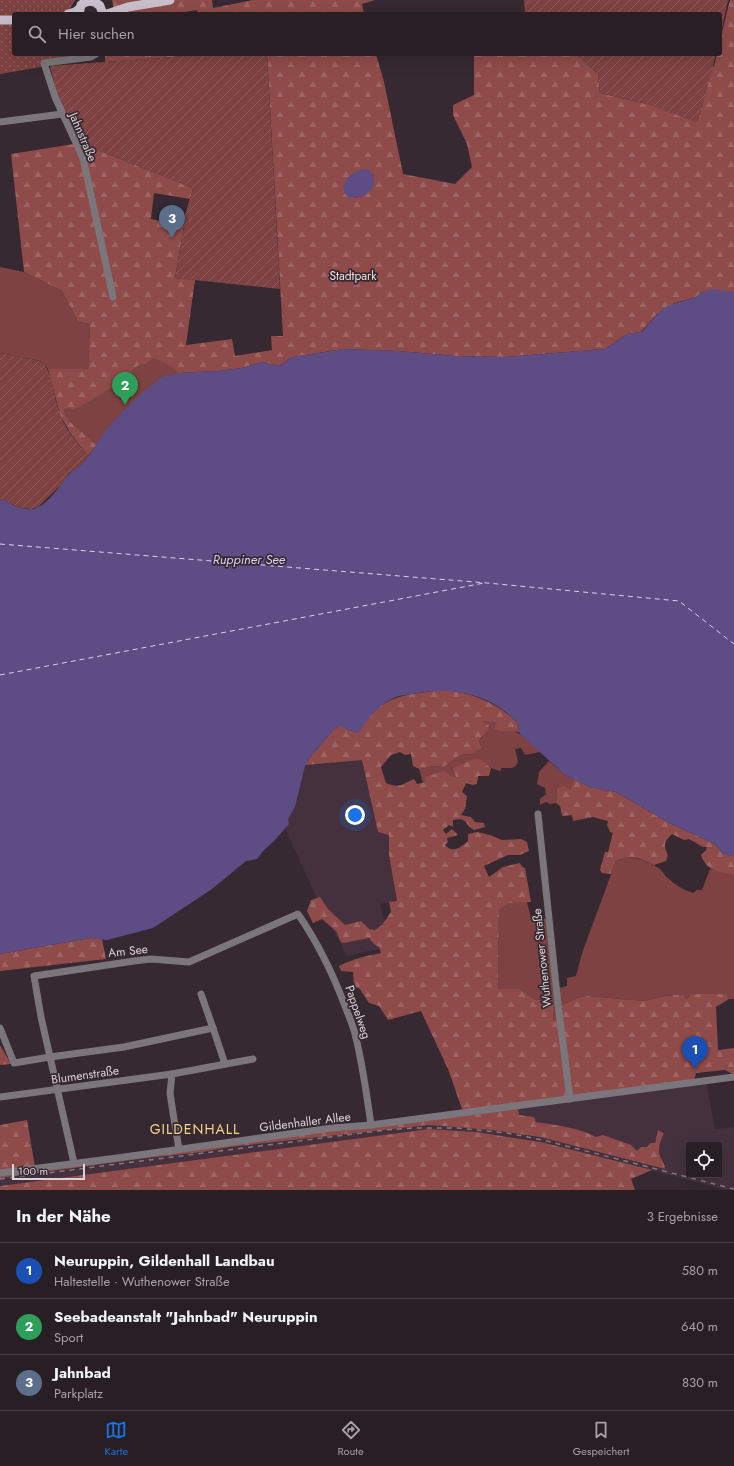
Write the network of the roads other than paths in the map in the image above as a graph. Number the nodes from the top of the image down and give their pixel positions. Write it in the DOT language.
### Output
graph roads {
  1 [pos="170,0"];
  2 [pos="98,5"];
  3 [pos="82,6"];
  4 [pos="128,7"];
  5 [pos="113,12"];
  6 [pos="0,20"];
  7 [pos="12,20"];
  8 [pos="93,56"];
  9 [pos="62,114"];
  10 [pos="0,122"];
  11 [pos="113,297"];
  12 [pos="538,814"];
  13 [pos="298,914"];
  14 [pos="201,994"];
  15 [pos="0,1028"];
  16 [pos="213,1028"];
  17 [pos="50,1057"];
  18 [pos="253,1059"];
  19 [pos="225,1064"];
  20 [pos="172,1074"];
  21 [pos="734,1077"];
  22 [pos="57,1090"];
  23 [pos="0,1097"];
  24 [pos="570,1099"];
  25 [pos="371,1125"];
  26 [pos="179,1149"];
  27 [pos="74,1163"];
  28 [pos="0,1173"];
  1 -- 4 [label="main road"];
  2 -- 3 [label="main road"];
  2 -- 4 [label="main road"];
  4 -- 5 [label="main road"];
  6 -- 7 [label="main road"];
  8 -- 9 [label="street, Jahnstraße"];
  9 -- 10 [label="street"];
  9 -- 11 [label="street, Jahnstraße"];
  12 -- 24 [label="street, Wuthenower Straße"];
  13 -- 17 [label="street, Am See"];
  13 -- 25 [label="street, Pappelweg"];
  14 -- 16 [label="street"];
  15 -- 17 [label="street"];
  16 -- 17 [label="street"];
  16 -- 19 [label="street"];
  17 -- 22 [label="street, Am See"];
  18 -- 19 [label="street, Blumenstraße"];
  19 -- 20 [label="street, Blumenstraße"];
  20 -- 22 [label="street, Blumenstraße"];
  20 -- 26 [label="street"];
  21 -- 24 [label="street"];
  22 -- 23 [label="street, Blumenstraße"];
  22 -- 27 [label="street, Am See"];
  24 -- 25 [label="street, Gildenhaller Allee"];
  25 -- 26 [label="street, Gildenhaller Allee"];
  26 -- 27 [label="street, Gildenhaller Allee"];
  27 -- 28 [label="street, Gildenhaller Allee"];
}
